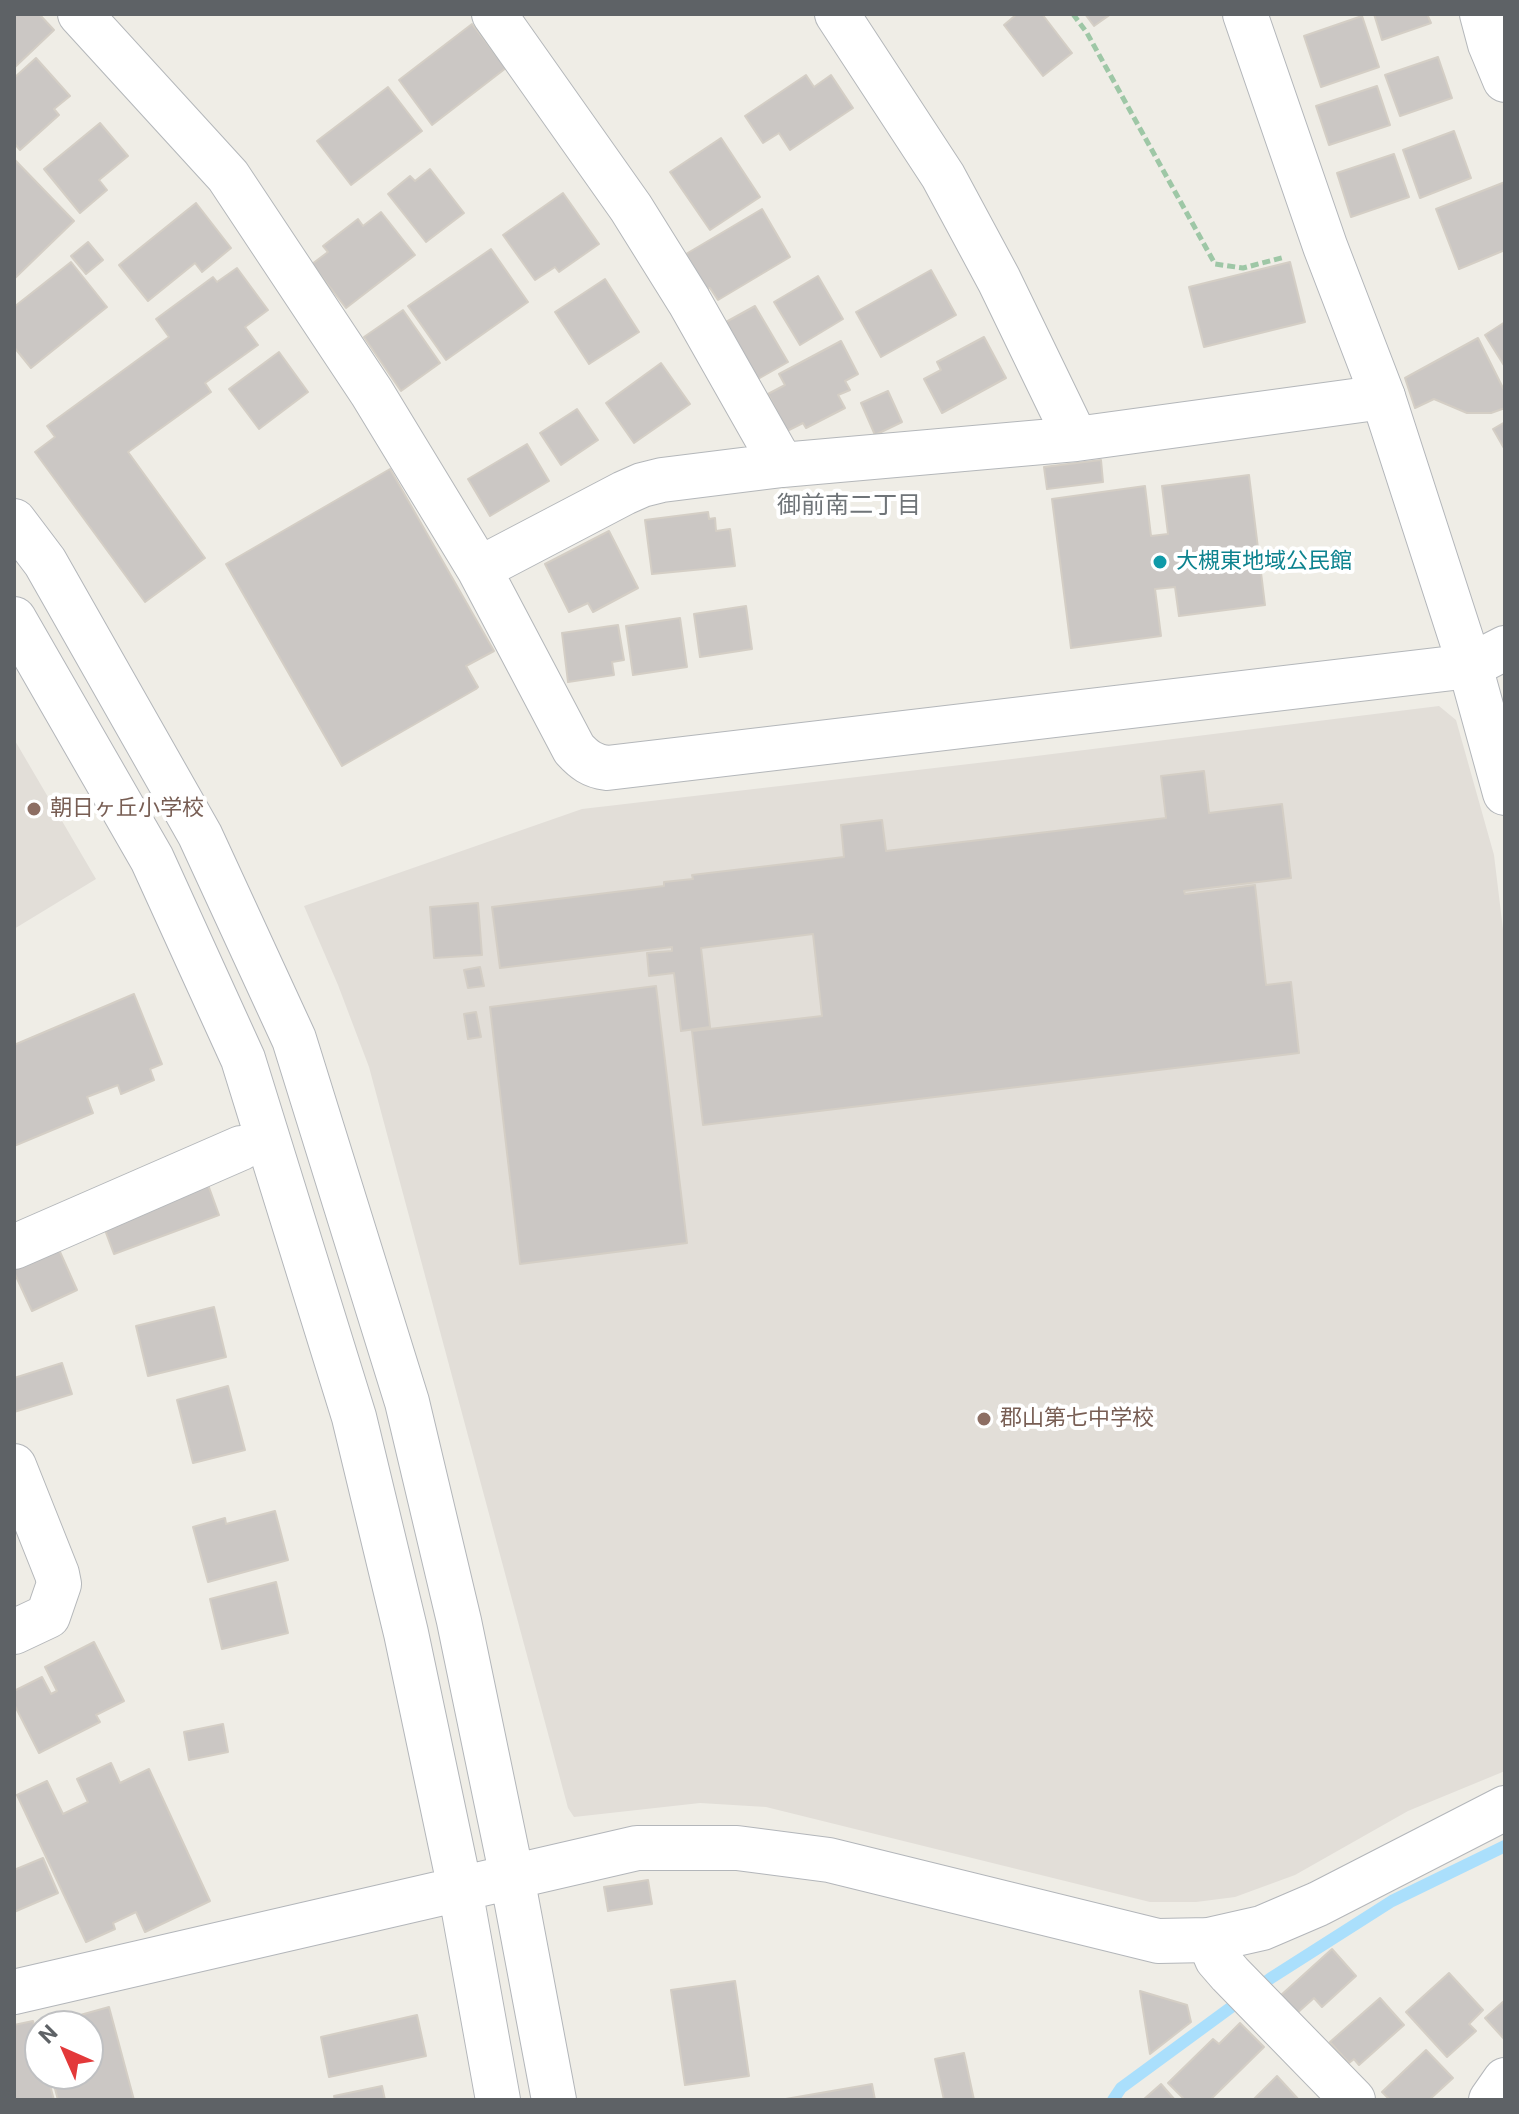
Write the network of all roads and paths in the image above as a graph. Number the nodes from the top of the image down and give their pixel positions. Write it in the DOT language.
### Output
graph roads {
  1 [pos="494,14"];
  2 [pos="837,14"];
  3 [pos="1073,14"];
  4 [pos="1245,14"];
  5 [pos="1482,14"];
  6 [pos="87,16"];
  7 [pos="1505,80"];
  8 [pos="1325,246"];
  9 [pos="1383,397"];
  10 [pos="1076,439"];
  11 [pos="782,465"];
  12 [pos="14,521"];
  13 [pos="479,569"];
  14 [pos="14,619"];
  15 [pos="1487,657"];
  16 [pos="1505,793"];
  17 [pos="241,1148"];
  18 [pos="14,1247"];
  19 [pos="14,1466"];
  20 [pos="14,1632"];
  21 [pos="1505,1808"];
  22 [pos="512,1877"];
  23 [pos="460,1889"];
  24 [pos="1209,1940"];
  25 [pos="14,1992"];
  26 [pos="1505,2080"];
  27 [pos="498,2100"];
  28 [pos="554,2100"];
  29 [pos="1353,2100"];
  30 [pos="1491,2100"];
  1 -- 11 [label="street"];
  2 -- 10 [label="street"];
  3 -- 8 [label="path"];
  4 -- 8 [label="street"];
  5 -- 7 [label="street"];
  6 -- 13 [label="street"];
  8 -- 9 [label="street"];
  9 -- 10 [label="street"];
  9 -- 15 [label="street"];
  10 -- 11 [label="street"];
  11 -- 13 [label="street"];
  12 -- 22 [label="street"];
  13 -- 15 [label="street"];
  14 -- 23 [label="street"];
  15 -- 16 [label="street"];
  17 -- 18 [label="street"];
  19 -- 20 [label="street"];
  21 -- 24 [label="street"];
  22 -- 23 [label="street"];
  22 -- 24 [label="street"];
  22 -- 28 [label="street"];
  23 -- 25 [label="street"];
  23 -- 27 [label="street"];
  24 -- 29 [label="street"];
  26 -- 30 [label="street"];
}
